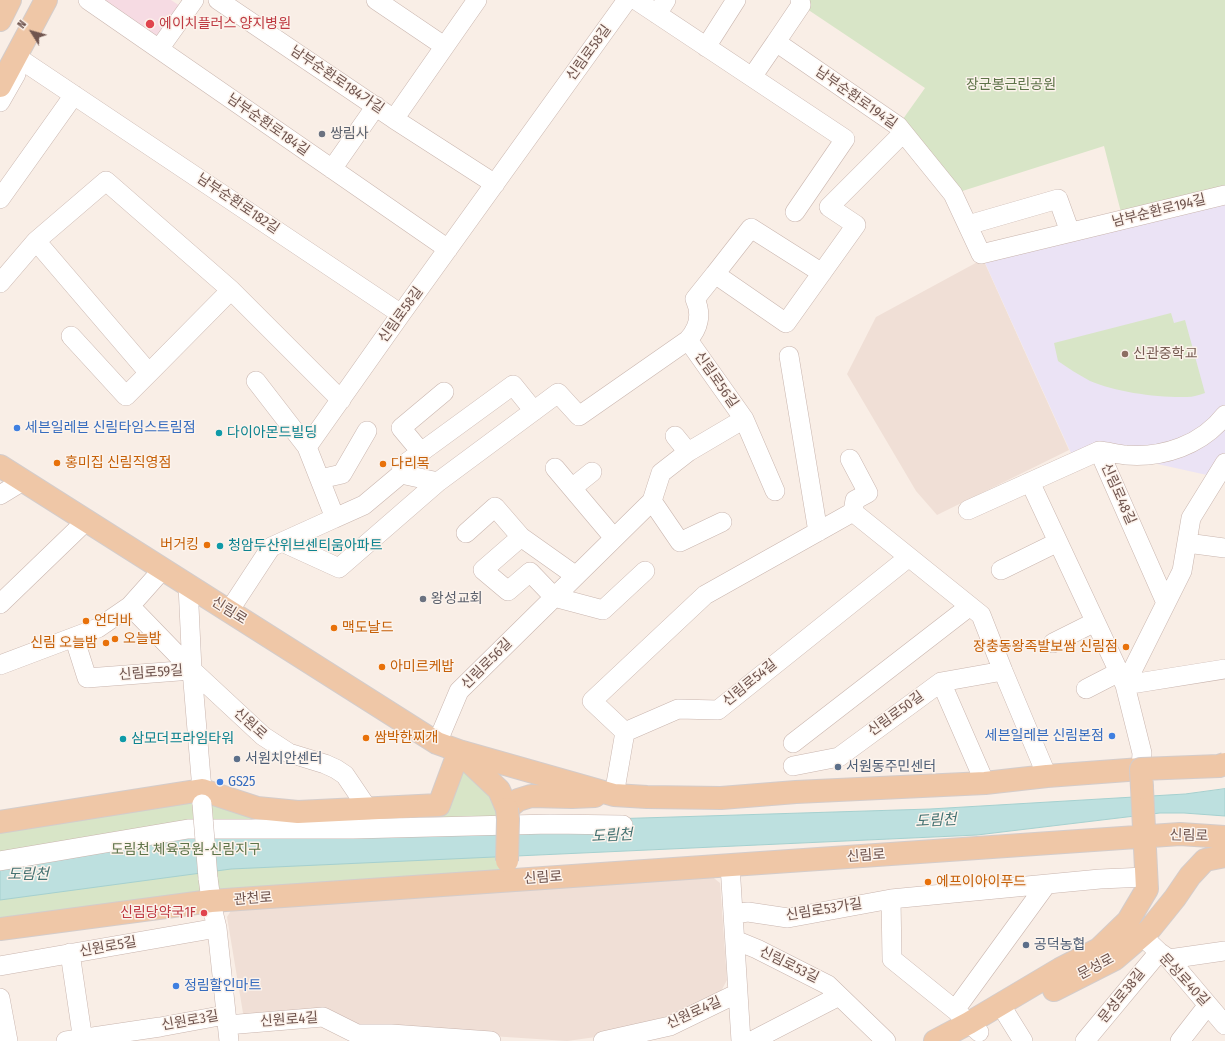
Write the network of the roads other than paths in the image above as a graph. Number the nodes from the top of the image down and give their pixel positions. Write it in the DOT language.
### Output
graph roads {
  1 [pos="10,0"];
  2 [pos="46,0"];
  3 [pos="88,0"];
  4 [pos="194,0"];
  5 [pos="218,0"];
  6 [pos="376,0"];
  7 [pos="478,0"];
  8 [pos="627,0"];
  9 [pos="636,0"];
  10 [pos="736,0"];
  11 [pos="800,0"];
  12 [pos="662,7"];
  13 [pos="0,20"];
  14 [pos="776,42"];
  15 [pos="444,46"];
  16 [pos="706,47"];
  17 [pos="159,49"];
  18 [pos="22,54"];
  19 [pos="752,77"];
  20 [pos="0,86"];
  21 [pos="74,95"];
  22 [pos="0,102"];
  23 [pos="376,106"];
  24 [pos="394,119"];
  25 [pos="903,133"];
  26 [pos="332,169"];
  27 [pos="495,184"];
  28 [pos="1225,195"];
  29 [pos="0,199"];
  30 [pos="795,212"];
  31 [pos="968,225"];
  32 [pos="1070,232"];
  33 [pos="36,241"];
  34 [pos="448,249"];
  35 [pos="822,273"];
  36 [pos="715,274"];
  37 [pos="0,283"];
  38 [pos="231,290"];
  39 [pos="402,314"];
  40 [pos="71,336"];
  41 [pos="688,340"];
  42 [pos="789,356"];
  43 [pos="149,373"];
  44 [pos="256,381"];
  45 [pos="444,392"];
  46 [pos="341,400"];
  47 [pos="534,411"];
  48 [pos="1225,415"];
  49 [pos="744,419"];
  50 [pos="367,431"];
  51 [pos="675,436"];
  52 [pos="307,447"];
  53 [pos="1099,451"];
  54 [pos="421,452"];
  55 [pos="688,452"];
  56 [pos="850,459"];
  57 [pos="0,466"];
  58 [pos="555,468"];
  59 [pos="592,472"];
  60 [pos="1222,473"];
  61 [pos="401,474"];
  62 [pos="320,479"];
  63 [pos="23,481"];
  64 [pos="438,482"];
  65 [pos="1030,482"];
  66 [pos="572,488"];
  67 [pos="775,491"];
  68 [pos="0,495"];
  69 [pos="652,501"];
  70 [pos="968,510"];
  71 [pos="853,512"];
  72 [pos="335,518"];
  73 [pos="86,521"];
  74 [pos="722,522"];
  75 [pos="818,532"];
  76 [pos="466,533"];
  77 [pos="521,536"];
  78 [pos="614,538"];
  79 [pos="282,542"];
  80 [pos="1058,542"];
  81 [pos="1187,543"];
  82 [pos="1225,548"];
  83 [pos="909,557"];
  84 [pos="163,569"];
  85 [pos="1001,570"];
  86 [pos="645,571"];
  87 [pos="576,576"];
  88 [pos="188,585"];
  89 [pos="2,596"];
  90 [pos="554,597"];
  91 [pos="1166,603"];
  92 [pos="130,606"];
  93 [pos="970,606"];
  94 [pos="229,611"];
  95 [pos="1096,622"];
  96 [pos="74,637"];
  97 [pos="1053,643"];
  98 [pos="0,665"];
  99 [pos="1225,669"];
  100 [pos="192,670"];
  101 [pos="1003,671"];
  102 [pos="1122,678"];
  103 [pos="941,682"];
  104 [pos="1086,688"];
  105 [pos="625,732"];
  106 [pos="437,743"];
  107 [pos="793,743"];
  108 [pos="459,751"];
  109 [pos="1225,764"];
  110 [pos="794,766"];
  111 [pos="1141,769"];
  112 [pos="1047,776"];
  113 [pos="985,783"];
  114 [pos="614,794"];
  115 [pos="202,797"];
  116 [pos="368,809"];
  117 [pos="507,809"];
  118 [pos="0,822"];
  119 [pos="622,825"];
  120 [pos="1144,836"];
  121 [pos="1225,837"];
  122 [pos="1225,856"];
  123 [pos="0,861"];
  124 [pos="730,865"];
  125 [pos="1146,877"];
  126 [pos="507,880"];
  127 [pos="1046,885"];
  128 [pos="891,899"];
  129 [pos="212,902"];
  130 [pos="733,914"];
  131 [pos="217,928"];
  132 [pos="0,929"];
  133 [pos="1142,935"];
  134 [pos="735,940"];
  135 [pos="1225,951"];
  136 [pos="70,953"];
  137 [pos="1164,955"];
  138 [pos="0,966"];
  139 [pos="738,993"];
  140 [pos="839,996"];
  141 [pos="0,998"];
  142 [pos="1208,1005"];
  143 [pos="1003,1010"];
  144 [pos="1225,1025"];
  145 [pos="967,1026"];
  146 [pos="227,1027"];
  147 [pos="161,1034"];
  148 [pos="357,1037"];
  149 [pos="439,1039"];
  150 [pos="77,1040"];
  151 [pos="8,1041"];
  152 [pos="491,1041"];
  153 [pos="603,1041"];
  154 [pos="741,1041"];
  155 [pos="752,1041"];
  156 [pos="886,1041"];
  157 [pos="934,1041"];
  158 [pos="1023,1041"];
  159 [pos="1085,1041"];
  160 [pos="1180,1041"];
  1 -- 13 [label="main road"];
  2 -- 18 [label="main road"];
  3 -- 17 [label="street, 남부순환로184길"];
  4 -- 17 [label="street"];
  5 -- 23 [label="street, 남부순환로184가길"];
  6 -- 15 [label="street"];
  7 -- 15 [label="street, 남부순환로184가길"];
  8 -- 27 [label="street, 신림로58길"];
  9 -- 12 [label="street"];
  10 -- 16 [label="street"];
  11 -- 14 [label="street"];
  12 -- 16 [label="street"];
  14 -- 19 [label="street"];
  14 -- 25 [label="street, 남부순환로194길"];
  15 -- 24 [label="street, 남부순환로184가길"];
  16 -- 19 [label="street"];
  17 -- 26 [label="street, 남부순환로184길"];
  18 -- 20 [label="main road"];
  18 -- 21 [label="street, 남부순환로182길"];
  18 -- 22 [label="street"];
  19 -- 30 [label="street"];
  21 -- 29 [label="street"];
  21 -- 39 [label="street, 남부순환로182길"];
  23 -- 24 [label="street, 남부순환로184가길"];
  23 -- 26 [label="street"];
  24 -- 27 [label="street"];
  25 -- 31 [label="street, 남부순환로194길"];
  25 -- 35 [label="street"];
  26 -- 34 [label="street, 남부순환로184길"];
  27 -- 34 [label="street, 신림로58길"];
  28 -- 32 [label="street, 남부순환로194길"];
  31 -- 32 [label="street, 남부순환로194길"];
  31 -- 32 [label="street"];
  33 -- 37 [label="street"];
  33 -- 38 [label="street"];
  33 -- 43 [label="street"];
  34 -- 39 [label="street, 신림로58길"];
  35 -- 36 [label="street"];
  35 -- 36 [label="street"];
  36 -- 41 [label="street"];
  38 -- 43 [label="street"];
  38 -- 46 [label="street"];
  39 -- 46 [label="street, 신림로58길"];
  40 -- 43 [label="street"];
  41 -- 47 [label="street"];
  41 -- 49 [label="street, 신림로56길"];
  42 -- 75 [label="street"];
  44 -- 52 [label="street"];
  45 -- 54 [label="street"];
  46 -- 52 [label="street, 신림로58길"];
  47 -- 54 [label="street"];
  47 -- 64 [label="street"];
  48 -- 53 [label="street"];
  49 -- 55 [label="street, 신림로56길"];
  49 -- 67 [label="street, 신림로56길"];
  50 -- 62 [label="street"];
  51 -- 55 [label="street"];
  52 -- 62 [label="street"];
  53 -- 65 [label="street, 신림로48길"];
  53 -- 91 [label="street, 신림로48길"];
  54 -- 61 [label="street"];
  55 -- 69 [label="street, 신림로56길"];
  56 -- 71 [label="street"];
  57 -- 63 [label="main road, 신림로"];
  58 -- 66 [label="street"];
  59 -- 66 [label="street"];
  60 -- 81 [label="street"];
  61 -- 64 [label="street"];
  61 -- 72 [label="street"];
  62 -- 72 [label="street"];
  63 -- 68 [label="street"];
  63 -- 73 [label="main road, 신림로"];
  64 -- 79 [label="street"];
  65 -- 70 [label="street, 신림로48길"];
  65 -- 80 [label="street"];
  66 -- 78 [label="street"];
  69 -- 74 [label="street"];
  69 -- 78 [label="street, 신림로56길"];
  71 -- 75 [label="street"];
  71 -- 83 [label="street"];
  72 -- 79 [label="street"];
  73 -- 84 [label="main road, 신림로"];
  73 -- 89 [label="street"];
  75 -- 105 [label="street"];
  76 -- 77 [label="street"];
  77 -- 87 [label="street"];
  77 -- 90 [label="street"];
  78 -- 87 [label="street, 신림로56길"];
  79 -- 94 [label="street"];
  80 -- 85 [label="street"];
  80 -- 95 [label="street"];
  81 -- 82 [label="street"];
  81 -- 91 [label="street"];
  83 -- 93 [label="street"];
  83 -- 105 [label="street, 신림로54길"];
  84 -- 88 [label="main road, 신림로"];
  84 -- 92 [label="street"];
  86 -- 90 [label="street"];
  87 -- 90 [label="street, 신림로56길"];
  88 -- 94 [label="main road, 신림로"];
  88 -- 100 [label="street"];
  90 -- 106 [label="street, 신림로56길"];
  91 -- 102 [label="street"];
  92 -- 96 [label="street"];
  92 -- 100 [label="street, 신림로59길"];
  93 -- 101 [label="street"];
  93 -- 107 [label="street"];
  94 -- 106 [label="main road, 신림로"];
  95 -- 97 [label="street"];
  95 -- 102 [label="street"];
  96 -- 98 [label="street"];
  96 -- 100 [label="street, 신림로59길"];
  99 -- 102 [label="street"];
  100 -- 115 [label="street"];
  100 -- 116 [label="street, 신원로"];
  101 -- 103 [label="street, 신림로50길"];
  101 -- 112 [label="street"];
  102 -- 104 [label="street"];
  102 -- 111 [label="street"];
  103 -- 110 [label="street, 신림로50길"];
  103 -- 113 [label="street"];
  105 -- 114 [label="street"];
  106 -- 108 [label="main road, 신림로"];
  108 -- 114 [label="main road, 신림로"];
  108 -- 116 [label="main road"];
  108 -- 117 [label="main road, 신림로"];
  109 -- 111 [label="main road, 신림로, bridge"];
  111 -- 112 [label="main road, 신림로"];
  111 -- 120 [label="main road, bridge"];
  112 -- 113 [label="main road, 신림로"];
  113 -- 114 [label="main road, 신림로"];
  114 -- 117 [label="main road"];
  115 -- 116 [label="main road"];
  115 -- 118 [label="main road"];
  115 -- 129 [label="street, bridge"];
  117 -- 126 [label="main road, bridge"];
  119 -- 123 [label="street"];
  120 -- 121 [label="main road, 신림로"];
  120 -- 124 [label="main road, 신림로"];
  120 -- 125 [label="main road"];
  122 -- 133 [label="main road, 문성로"];
  124 -- 126 [label="main road, 신림로"];
  124 -- 130 [label="street, 신림로53길"];
  125 -- 127 [label="street, 신림로53가길"];
  125 -- 143 [label="main road"];
  126 -- 129 [label="main road, 관천로"];
  127 -- 128 [label="street, 신림로53가길"];
  127 -- 145 [label="street"];
  128 -- 130 [label="street, 신림로53가길"];
  128 -- 145 [label="street"];
  129 -- 131 [label="street"];
  129 -- 132 [label="main road, 관천로"];
  130 -- 134 [label="street, 신림로53길"];
  131 -- 136 [label="street, 신원로5길"];
  131 -- 146 [label="street"];
  133 -- 137 [label="street, 문성로40길"];
  133 -- 143 [label="main road, 문성로"];
  134 -- 139 [label="street, 신림로53길"];
  134 -- 140 [label="street, 신림로53길"];
  135 -- 137 [label="street"];
  136 -- 138 [label="street, 신원로5길"];
  136 -- 150 [label="street, 신원로3길"];
  137 -- 142 [label="street, 문성로40길"];
  137 -- 159 [label="street, 문성로38길"];
  139 -- 153 [label="street, 신원로4길"];
  139 -- 154 [label="street, 신림로53길"];
  140 -- 155 [label="street, 신림로53길"];
  140 -- 156 [label="street, 신림로53길"];
  141 -- 151 [label="street"];
  142 -- 144 [label="street, 문성로40길"];
  142 -- 160 [label="street"];
  143 -- 145 [label="main road, 문성로"];
  143 -- 158 [label="street"];
  145 -- 157 [label="main road, 문성로"];
  146 -- 147 [label="street, 신원로3길"];
  146 -- 148 [label="street, 신원로4길"];
  147 -- 150 [label="street, 신원로3길"];
  148 -- 149 [label="street, 신원로4길"];
  149 -- 152 [label="street, 신원로4길"];
}
